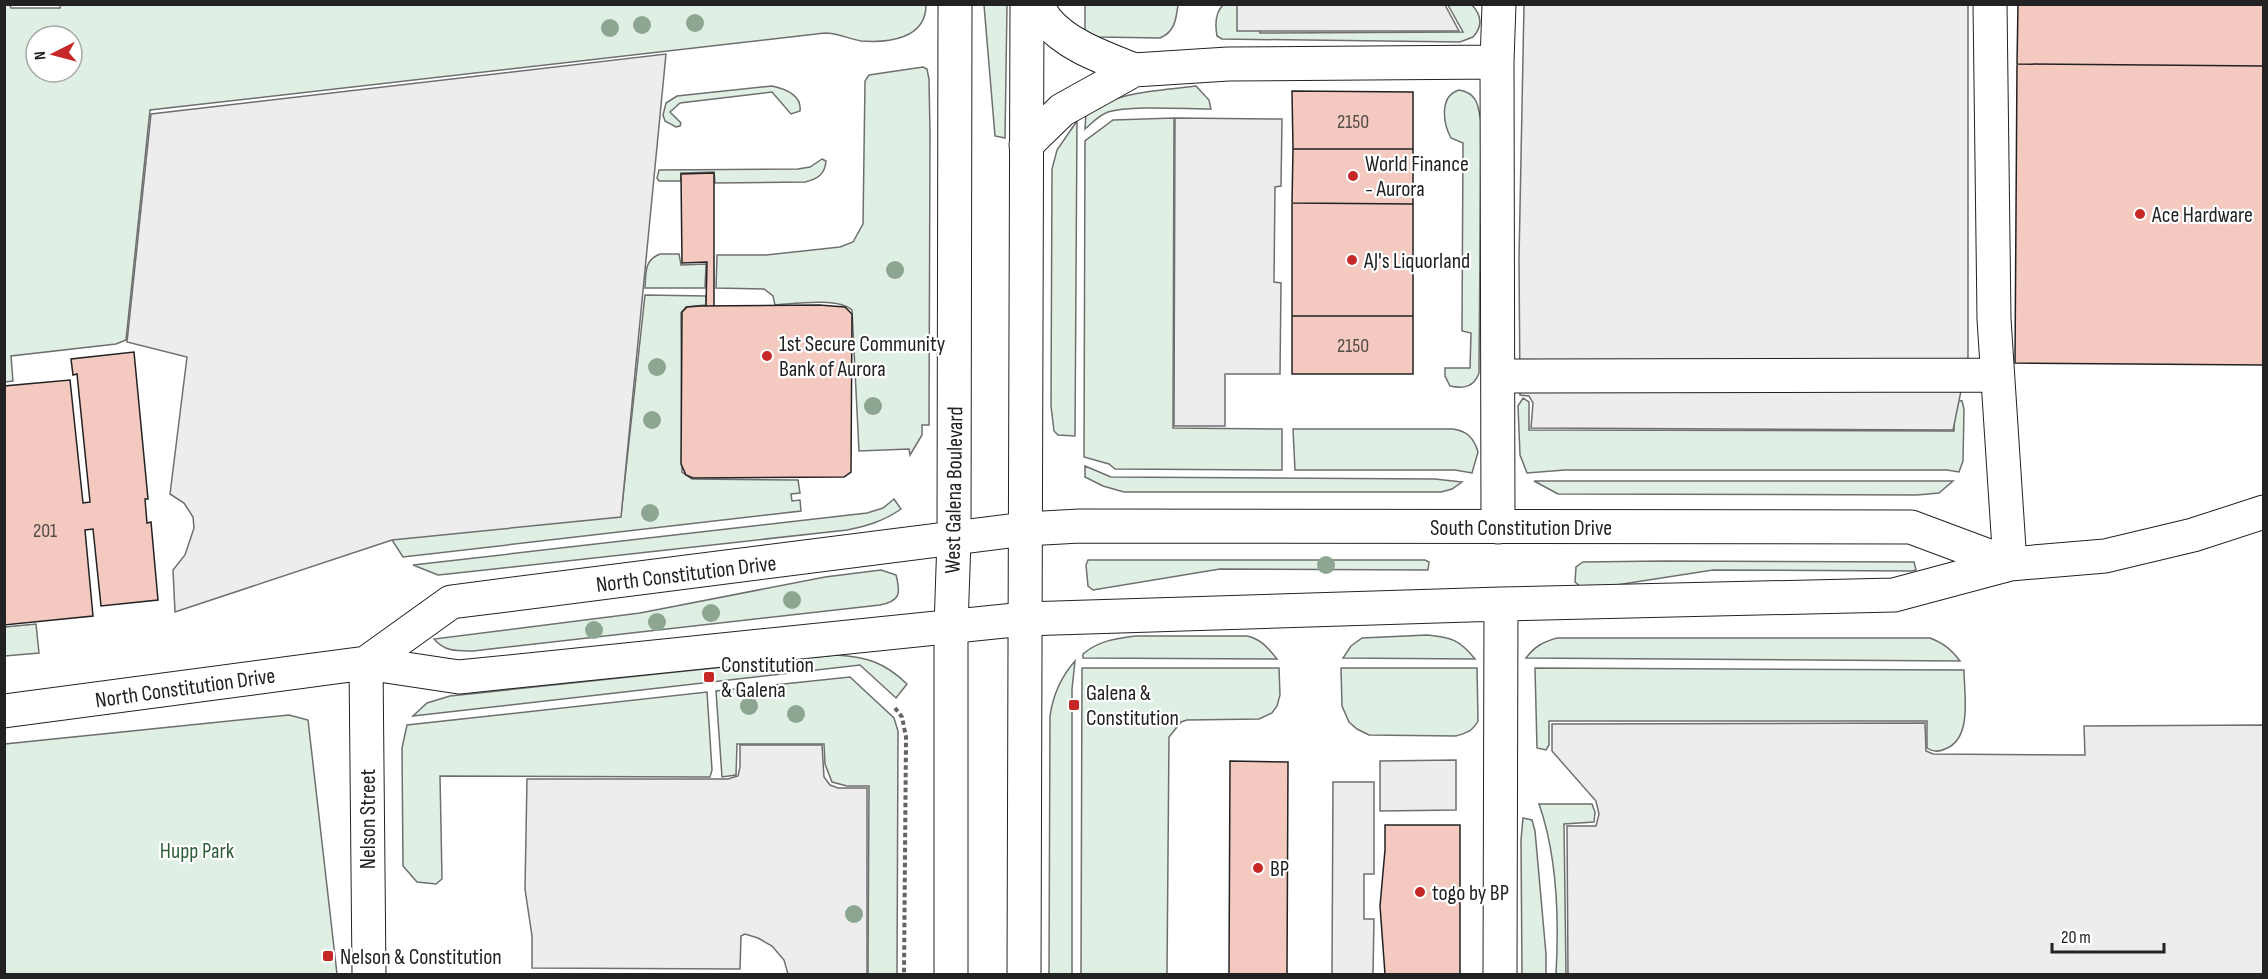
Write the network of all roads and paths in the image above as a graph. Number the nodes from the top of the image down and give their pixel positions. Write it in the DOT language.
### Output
graph roads {
  1 [pos="955,4"];
  2 [pos="1027,4"];
  3 [pos="1037,4"];
  4 [pos="1499,4"];
  5 [pos="1990,4"];
  6 [pos="1497,62"];
  7 [pos="1134,70"];
  8 [pos="1026,145"];
  9 [pos="1997,375"];
  10 [pos="1498,376"];
  11 [pos="2264,512"];
  12 [pos="1498,527"];
  13 [pos="1025,529"];
  14 [pos="954,539"];
  15 [pos="2010,564"];
  16 [pos="1502,604"];
  17 [pos="1024,619"];
  18 [pos="951,627"];
  19 [pos="366,663"];
  20 [pos="895,708"];
  21 [pos="4,711"];
  22 [pos="369,975"];
  23 [pos="904,975"];
  24 [pos="951,975"];
  25 [pos="1024,975"];
  26 [pos="1500,975"];
  1 -- 14 [label="street, West Galena Boulevard"];
  2 -- 8 [label="street"];
  3 -- 7 [label="street"];
  4 -- 6 [label="street"];
  5 -- 9 [label="street"];
  6 -- 7 [label="street"];
  6 -- 10 [label="street"];
  7 -- 8 [label="street"];
  8 -- 13 [label="street"];
  9 -- 10 [label="street"];
  9 -- 15 [label="street"];
  10 -- 12 [label="street"];
  11 -- 15 [label="street, South Constitution Drive"];
  12 -- 13 [label="street, South Constitution Drive"];
  12 -- 15 [label="street, South Constitution Drive"];
  13 -- 14 [label="street, North Constitution Drive"];
  13 -- 17 [label="street"];
  14 -- 18 [label="street, West Galena Boulevard"];
  14 -- 19 [label="street, North Constitution Drive"];
  15 -- 16 [label="street, South Constitution Drive"];
  16 -- 17 [label="street, South Constitution Drive"];
  16 -- 26 [label="street"];
  17 -- 18 [label="street, North Constitution Drive"];
  17 -- 25 [label="street"];
  18 -- 19 [label="street, North Constitution Drive"];
  18 -- 24 [label="street, West Galena Boulevard"];
  19 -- 21 [label="street, North Constitution Drive"];
  19 -- 22 [label="street, Nelson Street"];
  20 -- 23 [label="path"];
}
